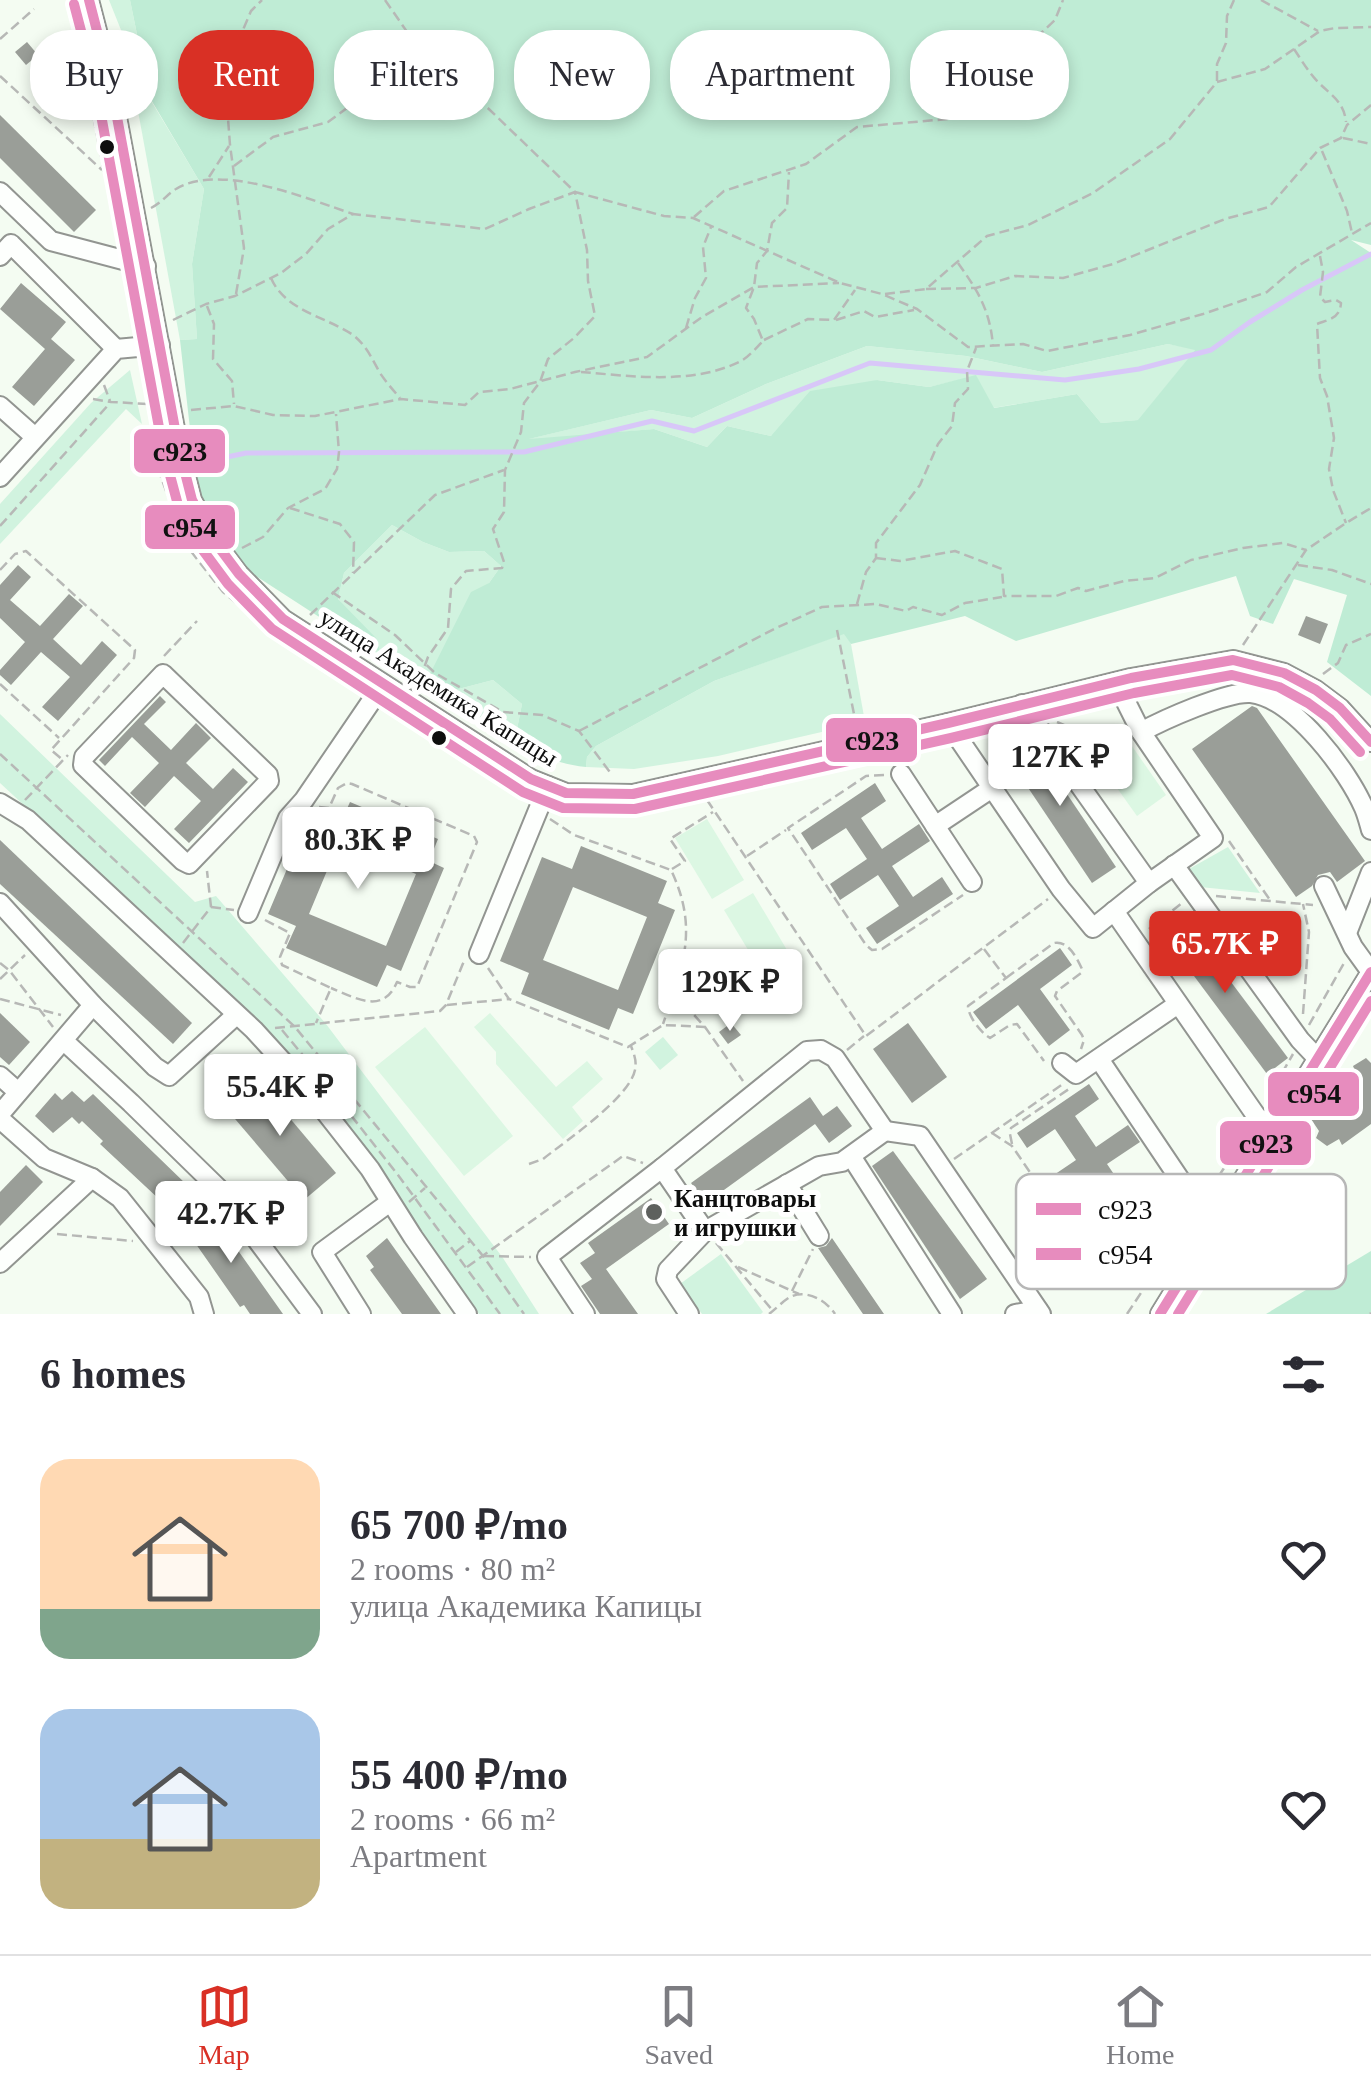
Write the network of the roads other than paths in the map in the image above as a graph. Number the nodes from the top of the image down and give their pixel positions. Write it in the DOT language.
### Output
graph roads {
  1 [pos="89,0"];
  2 [pos="0,192"];
  3 [pos="0,256"];
  4 [pos="146,266"];
  5 [pos="160,345"];
  6 [pos="116,349"];
  7 [pos="0,406"];
  8 [pos="35,437"];
  9 [pos="0,476"];
  10 [pos="1284,674"];
  11 [pos="1116,682"];
  12 [pos="383,684"];
  13 [pos="1274,700"];
  14 [pos="1022,704"];
  15 [pos="948,723"];
  16 [pos="1141,732"];
  17 [pos="1371,742"];
  18 [pos="900,774"];
  19 [pos="992,788"];
  20 [pos="542,800"];
  21 [pos="0,803"];
  22 [pos="935,826"];
  23 [pos="1371,830"];
  24 [pos="204,850"];
  25 [pos="1174,865"];
  26 [pos="1371,872"];
  27 [pos="972,882"];
  28 [pos="1150,883"];
  29 [pos="1324,886"];
  30 [pos="0,904"];
  31 [pos="1114,911"];
  32 [pos="248,913"];
  33 [pos="1350,940"];
  34 [pos="472,957"];
  35 [pos="1371,972"];
  36 [pos="1178,1004"];
  37 [pos="88,1012"];
  38 [pos="236,1015"];
  39 [pos="64,1041"];
  40 [pos="1098,1059"];
  41 [pos="1318,1059"];
  42 [pos="1071,1074"];
  43 [pos="0,1076"];
  44 [pos="18,1092"];
  45 [pos="0,1116"];
  46 [pos="1275,1128"];
  47 [pos="885,1132"];
  48 [pos="851,1156"];
  49 [pos="662,1168"];
  50 [pos="1176,1174"];
  51 [pos="1247,1174"];
  52 [pos="92,1178"];
  53 [pos="788,1184"];
  54 [pos="400,1202"];
  55 [pos="706,1231"];
  56 [pos="818,1236"];
  57 [pos="0,1264"];
  58 [pos="1016,1277"];
  59 [pos="1024,1289"];
  60 [pos="1175,1289"];
  61 [pos="1039,1312"];
  62 [pos="204,1314"];
  63 [pos="312,1314"];
  64 [pos="361,1314"];
  65 [pos="467,1314"];
  66 [pos="584,1314"];
  67 [pos="689,1314"];
  68 [pos="952,1314"];
  69 [pos="1015,1314"];
  70 [pos="1160,1314"];
  1 -- 4 [label="street, улица Академика Капицы"];
  2 -- 4 [label="street"];
  3 -- 6 [label="street"];
  4 -- 5 [label="street, улица Академика Капицы"];
  5 -- 6 [label="street"];
  5 -- 12 [label="street, улица Академика Капицы"];
  6 -- 8 [label="street"];
  7 -- 8 [label="street"];
  8 -- 9 [label="street"];
  10 -- 11 [label="street, улица Академика Капицы"];
  10 -- 13 [label="street"];
  10 -- 17 [label="street, улица Академика Капицы"];
  11 -- 14 [label="street, улица Академика Капицы"];
  11 -- 16 [label="street"];
  12 -- 20 [label="street, улица Академика Капицы"];
  12 -- 32 [label="street"];
  13 -- 16 [label="street"];
  13 -- 23 [label="street"];
  14 -- 15 [label="street, улица Академика Капицы"];
  14 -- 28 [label="street"];
  15 -- 19 [label="street"];
  15 -- 20 [label="street, улица Академика Капицы"];
  16 -- 25 [label="street"];
  18 -- 22 [label="street"];
  19 -- 22 [label="street"];
  19 -- 31 [label="street"];
  20 -- 34 [label="street"];
  21 -- 38 [label="street"];
  22 -- 27 [label="street"];
  24 -- 24 [label="street"];
  25 -- 28 [label="street"];
  25 -- 41 [label="street"];
  26 -- 33 [label="street"];
  28 -- 31 [label="street"];
  29 -- 33 [label="street"];
  30 -- 37 [label="street"];
  31 -- 36 [label="street"];
  33 -- 35 [label="street"];
  35 -- 41 [label="street"];
  36 -- 40 [label="street"];
  36 -- 46 [label="street"];
  37 -- 38 [label="street"];
  37 -- 39 [label="street"];
  38 -- 54 [label="street"];
  39 -- 44 [label="street"];
  39 -- 63 [label="street"];
  40 -- 42 [label="street"];
  40 -- 50 [label="street"];
  41 -- 46 [label="street"];
  43 -- 44 [label="street"];
  44 -- 45 [label="street"];
  45 -- 52 [label="street"];
  46 -- 51 [label="street"];
  47 -- 48 [label="street"];
  47 -- 49 [label="street"];
  47 -- 58 [label="street"];
  48 -- 53 [label="street"];
  48 -- 68 [label="street"];
  49 -- 55 [label="street"];
  49 -- 66 [label="street"];
  52 -- 57 [label="street"];
  52 -- 62 [label="street"];
  53 -- 55 [label="street"];
  53 -- 56 [label="street"];
  54 -- 64 [label="street"];
  54 -- 65 [label="street"];
  55 -- 67 [label="street"];
  59 -- 61 [label="street"];
  60 -- 70 [label="street"];
  61 -- 69 [label="street"];
}
